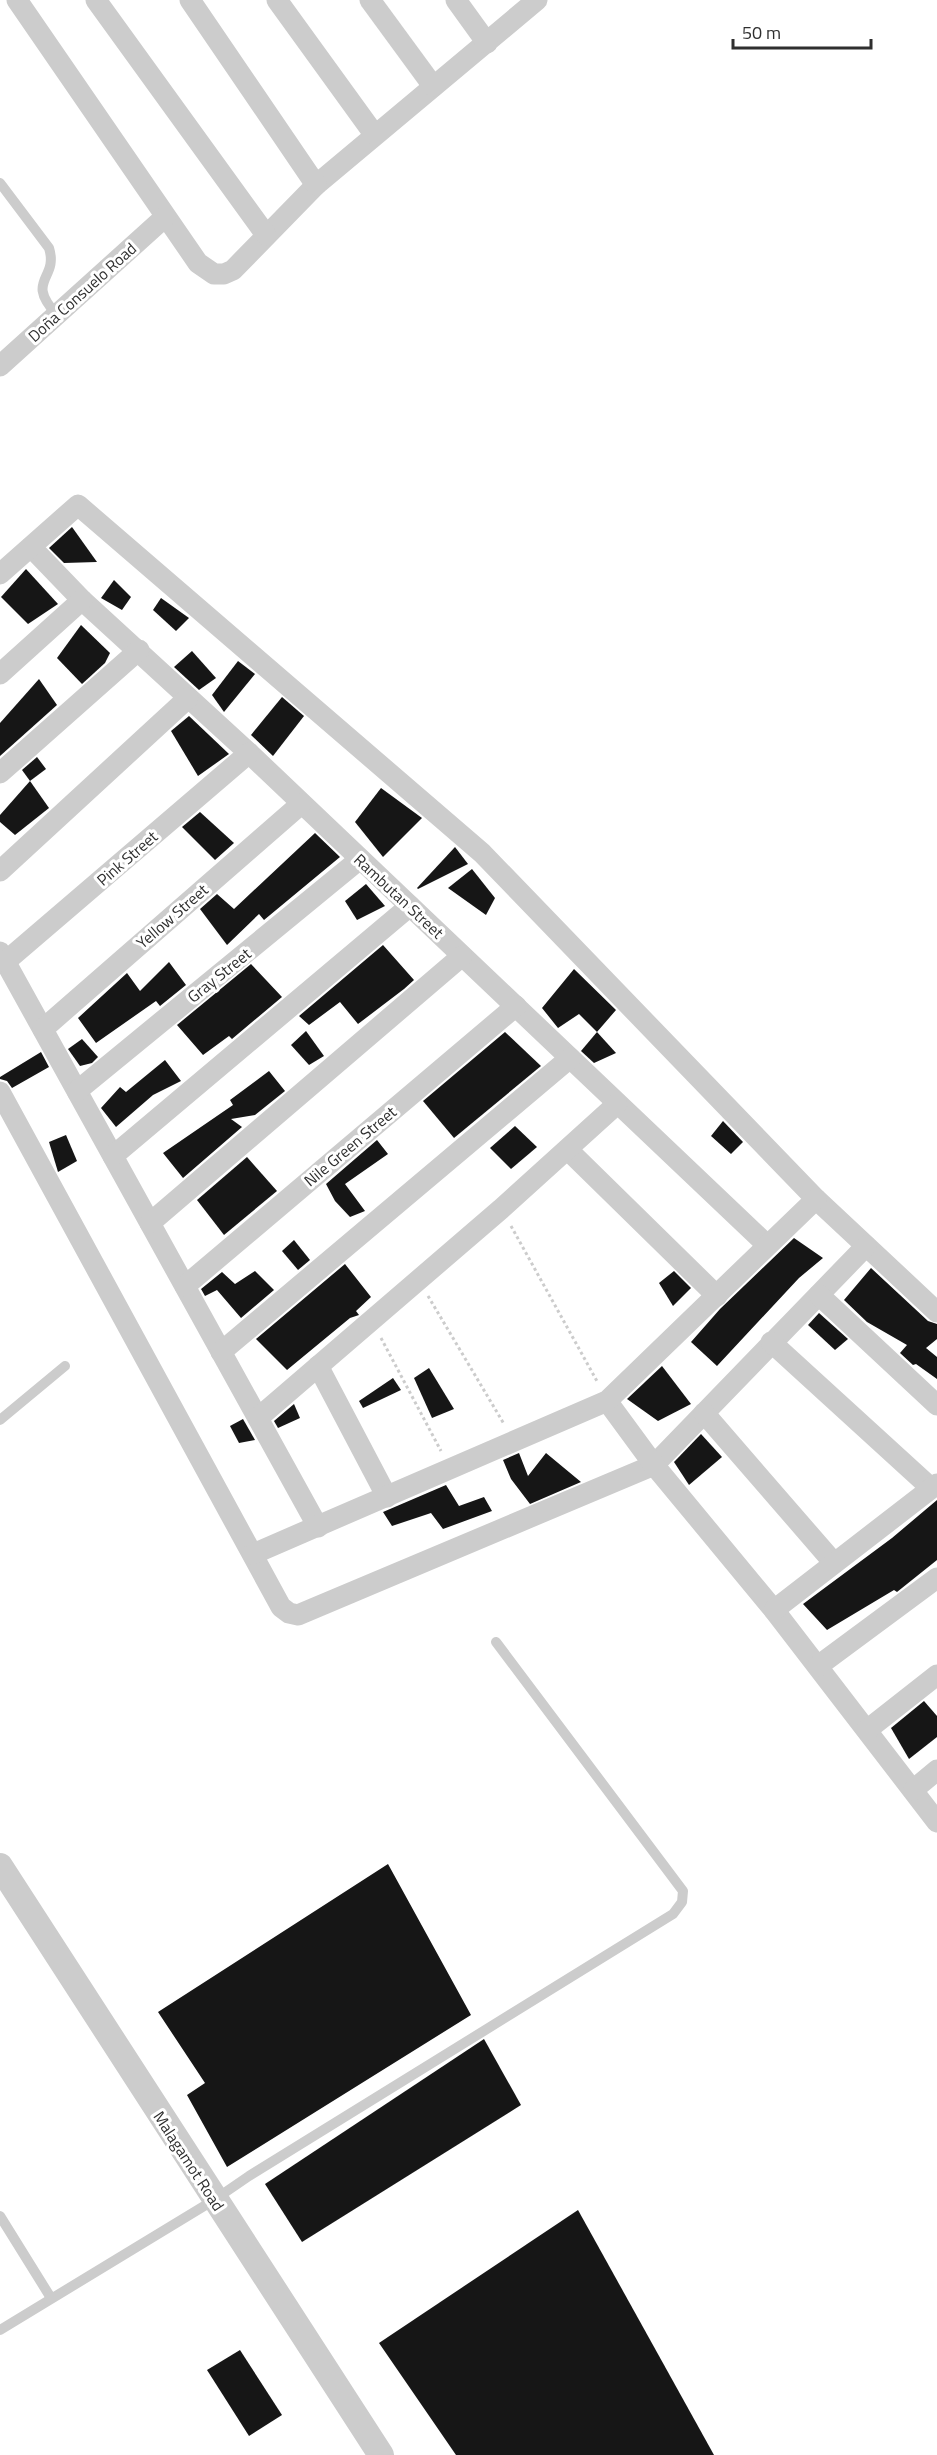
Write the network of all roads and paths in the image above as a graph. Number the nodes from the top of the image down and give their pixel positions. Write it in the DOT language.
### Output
graph roads {
  1 [pos="17,0"];
  2 [pos="96,0"];
  3 [pos="190,0"];
  4 [pos="278,0"];
  5 [pos="370,0"];
  6 [pos="456,0"];
  7 [pos="537,0"];
  8 [pos="487,43"];
  9 [pos="433,86"];
  10 [pos="374,134"];
  11 [pos="0,183"];
  12 [pos="316,185"];
  13 [pos="165,217"];
  14 [pos="266,235"];
  15 [pos="57,315"];
  16 [pos="0,366"];
  17 [pos="31,547"];
  18 [pos="0,573"];
  19 [pos="82,600"];
  20 [pos="139,650"];
  21 [pos="0,674"];
  22 [pos="188,698"];
  23 [pos="249,753"];
  24 [pos="0,773"];
  25 [pos="301,804"];
  26 [pos="360,859"];
  27 [pos="0,871"];
  28 [pos="410,906"];
  29 [pos="462,956"];
  30 [pos="3,957"];
  31 [pos="516,1006"];
  32 [pos="43,1029"];
  33 [pos="570,1058"];
  34 [pos="77,1091"];
  35 [pos="0,1092"];
  36 [pos="617,1104"];
  37 [pos="568,1150"];
  38 [pos="113,1156"];
  39 [pos="816,1199"];
  40 [pos="501,1209"];
  41 [pos="150,1223"];
  42 [pos="767,1245"];
  43 [pos="866,1246"];
  44 [pos="418,1281"];
  45 [pos="185,1286"];
  46 [pos="819,1294"];
  47 [pos="717,1296"];
  48 [pos="937,1312"];
  49 [pos="371,1321"];
  50 [pos="771,1342"];
  51 [pos="221,1352"];
  52 [pos="65,1366"];
  53 [pos="318,1366"];
  54 [pos="608,1401"];
  55 [pos="937,1405"];
  56 [pos="704,1413"];
  57 [pos="258,1418"];
  58 [pos="0,1420"];
  59 [pos="514,1442"];
  60 [pos="654,1465"];
  61 [pos="450,1469"];
  62 [pos="934,1486"];
  63 [pos="387,1497"];
  64 [pos="318,1527"];
  65 [pos="253,1554"];
  66 [pos="834,1563"];
  67 [pos="937,1578"];
  68 [pos="774,1610"];
  69 [pos="496,1641"];
  70 [pos="818,1666"];
  71 [pos="937,1675"];
  72 [pos="867,1730"];
  73 [pos="937,1770"];
  74 [pos="913,1790"];
  75 [pos="937,1822"];
  76 [pos="0,1866"];
  77 [pos="214,2200"];
  78 [pos="0,2216"];
  79 [pos="51,2298"];
  80 [pos="0,2330"];
  81 [pos="381,2455"];
  1 -- 13 [label="street"];
  2 -- 14 [label="street"];
  3 -- 12 [label="street"];
  4 -- 10 [label="street"];
  5 -- 9 [label="street"];
  6 -- 8 [label="street"];
  7 -- 8 [label="street"];
  8 -- 9 [label="street"];
  9 -- 10 [label="street"];
  10 -- 12 [label="street"];
  11 -- 15 [label="lane"];
  12 -- 14 [label="street"];
  13 -- 14 [label="street"];
  13 -- 15 [label="street, Doña Consuelo Road"];
  15 -- 16 [label="street, Doña Consuelo Road"];
  17 -- 18 [label="street"];
  17 -- 19 [label="street, Rambutan Street"];
  17 -- 39 [label="street"];
  19 -- 20 [label="street, Rambutan Street"];
  19 -- 21 [label="street"];
  20 -- 22 [label="street, Rambutan Street"];
  20 -- 24 [label="street"];
  22 -- 23 [label="street, Rambutan Street"];
  22 -- 27 [label="street"];
  23 -- 25 [label="street, Rambutan Street"];
  23 -- 30 [label="street, Pink Street"];
  25 -- 26 [label="street, Rambutan Street"];
  25 -- 32 [label="street, Yellow Street"];
  26 -- 28 [label="street, Rambutan Street"];
  26 -- 34 [label="street, Gray Street"];
  28 -- 29 [label="street, Rambutan Street"];
  28 -- 38 [label="street"];
  29 -- 31 [label="street, Rambutan Street"];
  29 -- 41 [label="street"];
  30 -- 32 [label="street"];
  31 -- 33 [label="street, Rambutan Street"];
  31 -- 45 [label="street, Nile Green Street"];
  32 -- 34 [label="street"];
  33 -- 36 [label="street, Rambutan Street"];
  33 -- 51 [label="street"];
  34 -- 38 [label="street"];
  35 -- 65 [label="street"];
  36 -- 37 [label="street"];
  36 -- 42 [label="street, Rambutan Street"];
  37 -- 40 [label="street"];
  37 -- 47 [label="street"];
  38 -- 41 [label="street"];
  39 -- 42 [label="street"];
  39 -- 43 [label="street"];
  40 -- 44 [label="street"];
  40 -- 54 [label="path"];
  41 -- 45 [label="street"];
  42 -- 47 [label="street"];
  43 -- 46 [label="street"];
  43 -- 48 [label="street"];
  44 -- 49 [label="street"];
  44 -- 59 [label="path"];
  45 -- 51 [label="street"];
  46 -- 50 [label="street"];
  46 -- 55 [label="street"];
  47 -- 54 [label="street"];
  49 -- 53 [label="street"];
  49 -- 61 [label="path"];
  50 -- 56 [label="street"];
  50 -- 62 [label="street"];
  51 -- 57 [label="street"];
  52 -- 58 [label="lane"];
  53 -- 57 [label="street"];
  53 -- 63 [label="street"];
  54 -- 59 [label="street"];
  54 -- 60 [label="street"];
  56 -- 60 [label="street"];
  56 -- 66 [label="street"];
  57 -- 64 [label="street"];
  59 -- 61 [label="street"];
  60 -- 65 [label="street"];
  60 -- 68 [label="street"];
  61 -- 63 [label="street"];
  62 -- 66 [label="street"];
  63 -- 64 [label="street"];
  64 -- 65 [label="street"];
  66 -- 68 [label="street"];
  67 -- 70 [label="street"];
  68 -- 70 [label="street"];
  69 -- 77 [label="lane"];
  70 -- 72 [label="street"];
  71 -- 72 [label="street"];
  72 -- 74 [label="street"];
  73 -- 74 [label="street"];
  74 -- 75 [label="street"];
  76 -- 77 [label="street, Malagamot Road"];
  77 -- 79 [label="lane"];
  77 -- 81 [label="street, Malagamot Road"];
  78 -- 79 [label="lane"];
  79 -- 80 [label="lane"];
}
